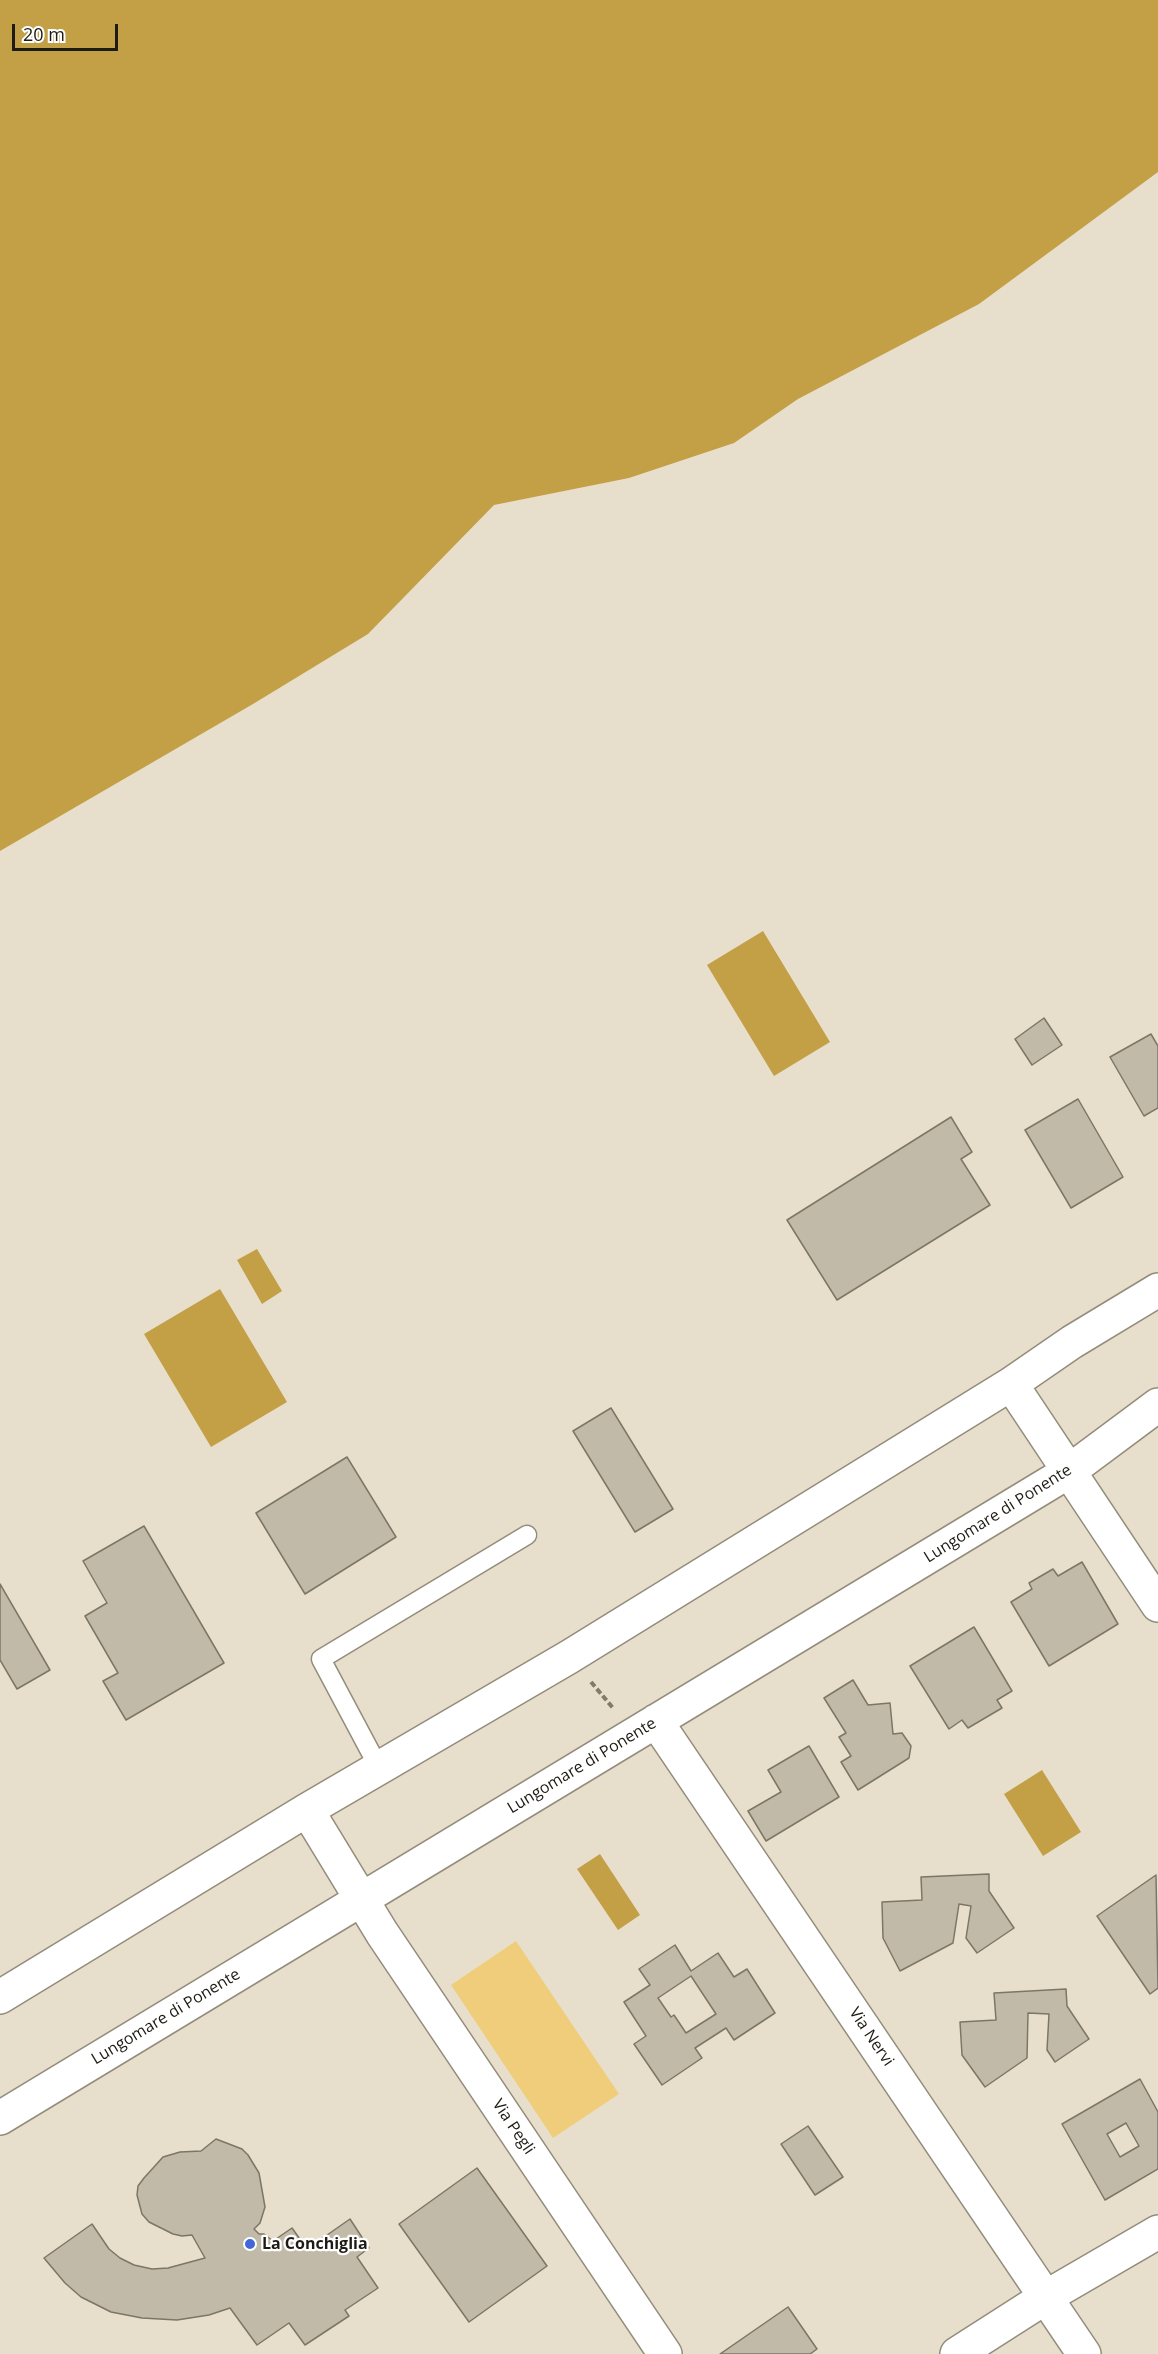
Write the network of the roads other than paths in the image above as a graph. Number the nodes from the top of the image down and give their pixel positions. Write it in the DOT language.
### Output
graph roads {
  1 [pos="1158,1290"];
  2 [pos="1011,1384"];
  3 [pos="1158,1405"];
  4 [pos="1068,1472"];
  5 [pos="527,1535"];
  6 [pos="1158,1605"];
  7 [pos="646,1728"];
  8 [pos="379,1768"];
  9 [pos="307,1810"];
  10 [pos="361,1900"];
  11 [pos="0,1996"];
  12 [pos="0,2118"];
  13 [pos="1158,2232"];
  14 [pos="1046,2297"];
  15 [pos="665,2354"];
  16 [pos="957,2354"];
  17 [pos="1084,2354"];
  1 -- 2 [label="street"];
  2 -- 4 [label="street"];
  2 -- 8 [label="street"];
  3 -- 4 [label="street, Lungomare di Ponente"];
  4 -- 6 [label="street"];
  4 -- 7 [label="street, Lungomare di Ponente"];
  5 -- 8 [label="lane"];
  7 -- 10 [label="street, Lungomare di Ponente"];
  7 -- 14 [label="street, Via Nervi"];
  8 -- 9 [label="street"];
  9 -- 10 [label="street, Via Pegli"];
  9 -- 11 [label="street"];
  10 -- 12 [label="street, Lungomare di Ponente"];
  10 -- 15 [label="street, Via Pegli"];
  13 -- 14 [label="street"];
  14 -- 16 [label="street"];
  14 -- 17 [label="street, Via Nervi"];
}
